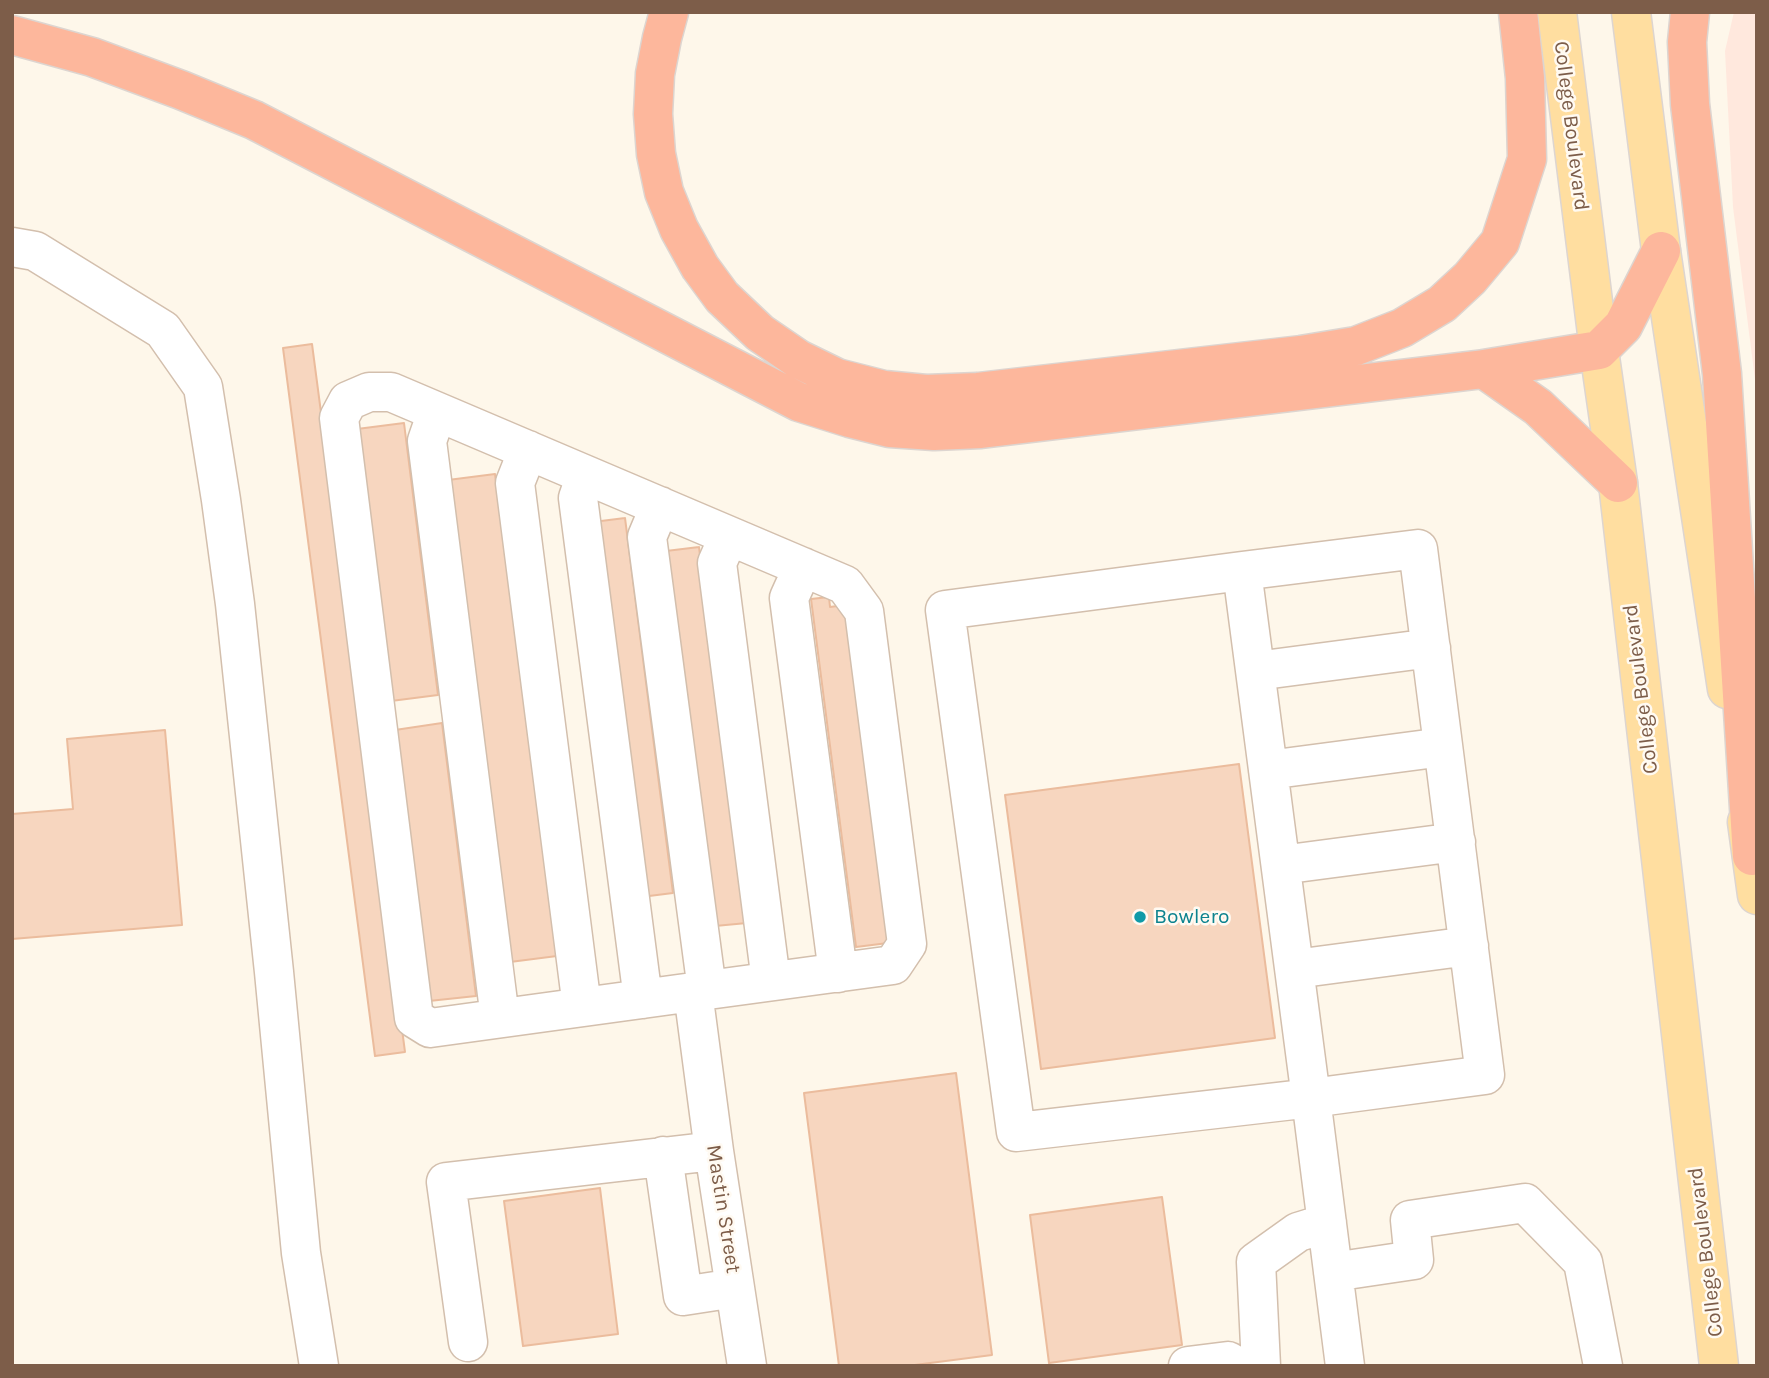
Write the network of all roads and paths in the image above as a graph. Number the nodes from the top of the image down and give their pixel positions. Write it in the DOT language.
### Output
graph roads {
  1 [pos="669,12"];
  2 [pos="1518,12"];
  3 [pos="1557,12"];
  4 [pos="1631,12"];
  5 [pos="1690,12"];
  6 [pos="12,35"];
  7 [pos="12,247"];
  8 [pos="1661,251"];
  9 [pos="1599,349"];
  10 [pos="1484,369"];
  11 [pos="438,412"];
  12 [pos="528,450"];
  13 [pos="586,475"];
  14 [pos="1618,484"];
  15 [pos="660,506"];
  16 [pos="729,536"];
  17 [pos="803,567"];
  18 [pos="1242,571"];
  19 [pos="1431,648"];
  20 [pos="1256,671"];
  21 [pos="1443,747"];
  22 [pos="1268,770"];
  23 [pos="1456,842"];
  24 [pos="1752,856"];
  25 [pos="1281,865"];
  26 [pos="1757,895"];
  27 [pos="1469,946"];
  28 [pos="1295,970"];
  29 [pos="838,973"];
  30 [pos="771,981"];
  31 [pos="700,991"];
  32 [pos="643,999"];
  33 [pos="582,1007"];
  34 [pos="500,1018"];
  35 [pos="1311,1098"];
  36 [pos="714,1150"];
  37 [pos="663,1156"];
  38 [pos="1327,1223"];
  39 [pos="1333,1272"];
  40 [pos="735,1288"];
  41 [pos="468,1342"];
  42 [pos="319,1366"];
  43 [pos="747,1366"];
  44 [pos="1188,1366"];
  45 [pos="1237,1366"];
  46 [pos="1261,1366"];
  47 [pos="1345,1366"];
  48 [pos="1603,1366"];
  49 [pos="1719,1366"];
  1 -- 2 [label="highway"];
  3 -- 9 [label="main road, College Boulevard"];
  4 -- 8 [label="main road"];
  5 -- 24 [label="highway"];
  6 -- 10 [label="highway"];
  7 -- 42 [label="street"];
  8 -- 9 [label="highway"];
  8 -- 24 [label="main road"];
  9 -- 10 [label="highway"];
  9 -- 14 [label="main road, College Boulevard"];
  10 -- 14 [label="highway"];
  11 -- 12 [label="street"];
  11 -- 34 [label="street"];
  11 -- 34 [label="street"];
  12 -- 13 [label="street"];
  12 -- 33 [label="street"];
  13 -- 15 [label="street"];
  13 -- 32 [label="street"];
  14 -- 49 [label="main road, College Boulevard"];
  15 -- 16 [label="street"];
  15 -- 31 [label="street, Mastin Street"];
  16 -- 17 [label="street"];
  16 -- 30 [label="street"];
  17 -- 29 [label="street"];
  17 -- 29 [label="street"];
  18 -- 19 [label="street"];
  18 -- 20 [label="street"];
  18 -- 35 [label="street"];
  19 -- 20 [label="street"];
  19 -- 21 [label="street"];
  20 -- 22 [label="street"];
  21 -- 22 [label="street"];
  21 -- 23 [label="street"];
  22 -- 25 [label="street"];
  23 -- 25 [label="street"];
  23 -- 27 [label="street"];
  24 -- 26 [label="main road"];
  25 -- 28 [label="street"];
  27 -- 28 [label="street"];
  27 -- 35 [label="street"];
  28 -- 35 [label="street"];
  29 -- 30 [label="street"];
  30 -- 31 [label="street"];
  31 -- 32 [label="street"];
  31 -- 36 [label="street, Mastin Street"];
  32 -- 33 [label="street"];
  33 -- 34 [label="street"];
  35 -- 38 [label="street"];
  36 -- 37 [label="street"];
  36 -- 40 [label="street, Mastin Street"];
  37 -- 40 [label="street"];
  37 -- 41 [label="street"];
  38 -- 39 [label="street"];
  38 -- 46 [label="street"];
  39 -- 47 [label="street"];
  39 -- 48 [label="street"];
  40 -- 43 [label="street, Mastin Street"];
  44 -- 45 [label="street"];
}
